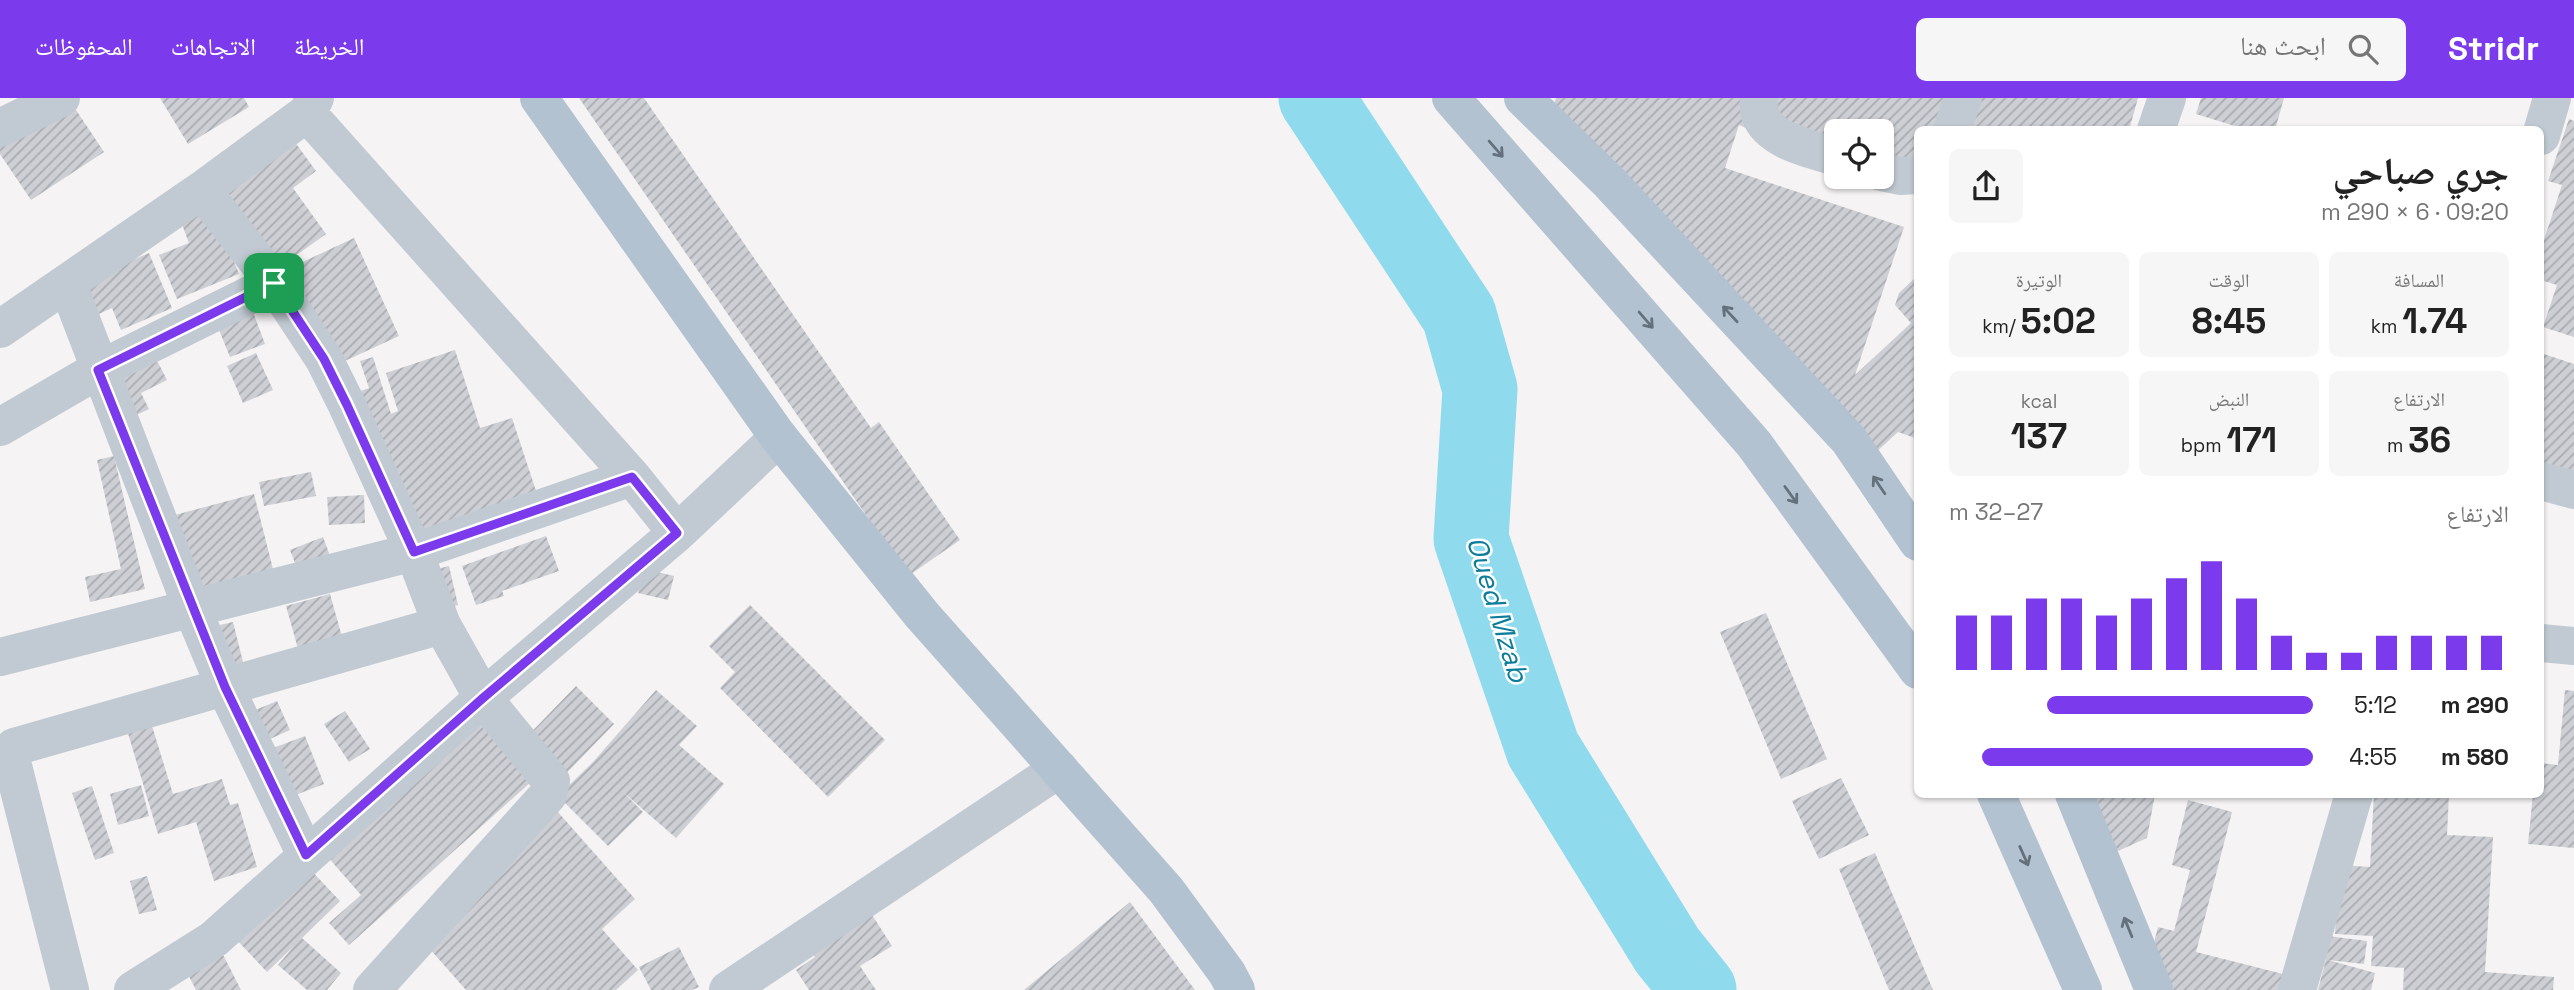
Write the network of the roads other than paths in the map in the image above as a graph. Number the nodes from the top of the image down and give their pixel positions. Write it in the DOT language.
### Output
graph roads {
  1 [pos="61,98"];
  2 [pos="539,98"];
  3 [pos="1451,98"];
  4 [pos="1523,98"];
  5 [pos="1759,98"];
  6 [pos="1963,98"];
  7 [pos="2167,98"];
  8 [pos="2552,98"];
  9 [pos="311,105"];
  10 [pos="1953,126"];
  11 [pos="2157,126"];
  12 [pos="2544,126"];
  13 [pos="0,128"];
  14 [pos="1824,153"];
  15 [pos="1894,175"];
  16 [pos="1914,175"];
  17 [pos="202,190"];
  18 [pos="67,283"];
  19 [pos="274,283"];
  20 [pos="0,329"];
  21 [pos="98,370"];
  22 [pos="0,427"];
  23 [pos="779,437"];
  24 [pos="632,477"];
  25 [pos="2544,482"];
  26 [pos="2574,490"];
  27 [pos="677,533"];
  28 [pos="1914,536"];
  29 [pos="414,552"];
  30 [pos="192,608"];
  31 [pos="442,625"];
  32 [pos="2544,643"];
  33 [pos="2574,646"];
  34 [pos="0,657"];
  35 [pos="1914,664"];
  36 [pos="225,687"];
  37 [pos="483,698"];
  38 [pos="1059,769"];
  39 [pos="1998,798"];
  40 [pos="2076,798"];
  41 [pos="2353,798"];
  42 [pos="306,855"];
  43 [pos="70,990"];
  44 [pos="133,990"];
  45 [pos="372,990"];
  46 [pos="728,990"];
  47 [pos="1236,990"];
  48 [pos="2083,990"];
  49 [pos="2154,990"];
  50 [pos="2297,990"];
  1 -- 13 [label="street"];
  2 -- 23 [label="main road"];
  3 -- 35 [label="main road, one-way"];
  28 -- 4 [label="main road, one-way"];
  5 -- 14 [label="street"];
  6 -- 10 [label="street"];
  7 -- 11 [label="street"];
  8 -- 12 [label="street"];
  9 -- 17 [label="street"];
  9 -- 24 [label="street"];
  15 -- 16 [label="street"];
  17 -- 18 [label="street"];
  17 -- 19 [label="street"];
  18 -- 20 [label="street"];
  18 -- 21 [label="street"];
  19 -- 21 [label="street"];
  19 -- 29 [label="street"];
  21 -- 22 [label="street"];
  21 -- 30 [label="street"];
  23 -- 27 [label="street"];
  23 -- 38 [label="main road"];
  24 -- 27 [label="street"];
  24 -- 29 [label="street"];
  25 -- 26 [label="street"];
  27 -- 37 [label="street"];
  29 -- 30 [label="street"];
  29 -- 31 [label="street"];
  30 -- 34 [label="street"];
  30 -- 36 [label="street"];
  31 -- 36 [label="street"];
  31 -- 37 [label="street"];
  32 -- 33 [label="street"];
  36 -- 42 [label="street"];
  36 -- 43 [label="street"];
  37 -- 42 [label="street"];
  37 -- 45 [label="street"];
  38 -- 46 [label="street"];
  38 -- 47 [label="main road"];
  39 -- 48 [label="main road, one-way"];
  49 -- 40 [label="main road, one-way"];
  41 -- 50 [label="street"];
  42 -- 44 [label="street"];
}
